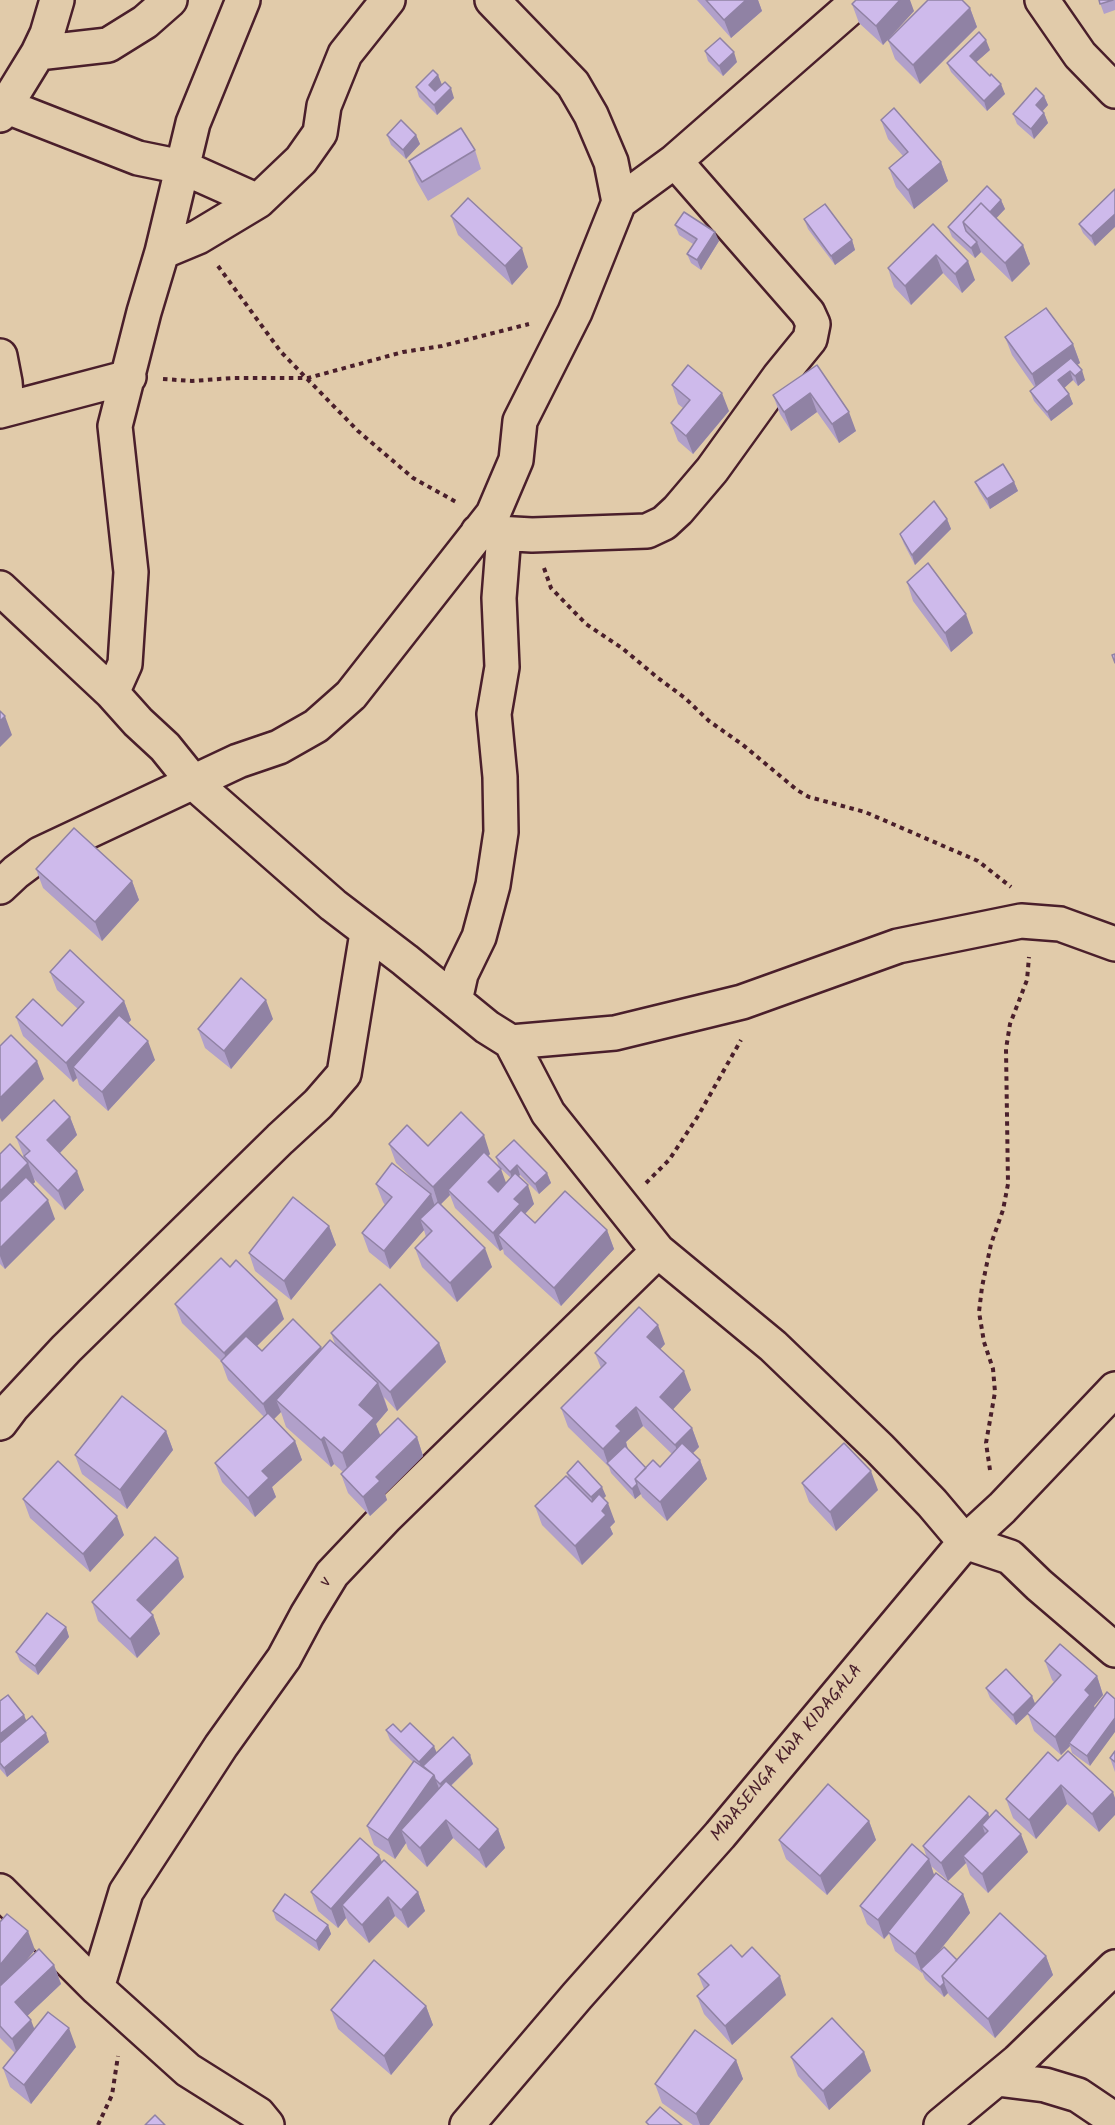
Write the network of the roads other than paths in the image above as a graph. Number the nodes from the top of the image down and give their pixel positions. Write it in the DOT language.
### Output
graph roads {
  1 [pos="57,0"];
  2 [pos="170,0"];
  3 [pos="243,0"];
  4 [pos="388,0"];
  5 [pos="492,0"];
  6 [pos="858,0"];
  7 [pos="1042,0"];
  8 [pos="38,53"];
  9 [pos="1115,91"];
  10 [pos="1,109"];
  11 [pos="675,160"];
  12 [pos="182,167"];
  13 [pos="258,201"];
  14 [pos="619,202"];
  15 [pos="162,252"];
  16 [pos="0,356"];
  17 [pos="129,377"];
  18 [pos="4,410"];
  19 [pos="502,529"];
  20 [pos="0,588"];
  21 [pos="112,693"];
  22 [pos="194,783"];
  23 [pos="0,887"];
  24 [pos="367,933"];
  25 [pos="1115,944"];
  26 [pos="455,1001"];
  27 [pos="511,1042"];
  28 [pos="658,1251"];
  29 [pos="1115,1389"];
  30 [pos="0,1423"];
  31 [pos="965,1542"];
  32 [pos="1115,1650"];
  33 [pos="0,1891"];
  34 [pos="1115,1967"];
  35 [pos="97,1988"];
  36 [pos="997,2079"];
  37 [pos="1115,2120"];
  38 [pos="267,2125"];
  39 [pos="467,2125"];
  40 [pos="941,2125"];
  1 -- 8 [label="street"];
  2 -- 8 [label="street"];
  3 -- 12 [label="street"];
  4 -- 13 [label="street"];
  5 -- 14 [label="street"];
  6 -- 11 [label="street"];
  7 -- 9 [label="street"];
  8 -- 10 [label="street"];
  10 -- 12 [label="street"];
  11 -- 14 [label="street"];
  11 -- 19 [label="street"];
  12 -- 13 [label="street"];
  12 -- 15 [label="street"];
  13 -- 15 [label="street"];
  14 -- 19 [label="street"];
  15 -- 17 [label="street"];
  16 -- 18 [label="street"];
  17 -- 18 [label="street"];
  17 -- 21 [label="street"];
  19 -- 22 [label="street"];
  19 -- 26 [label="street"];
  20 -- 21 [label="street"];
  21 -- 22 [label="street"];
  22 -- 23 [label="street"];
  22 -- 24 [label="street"];
  24 -- 26 [label="street"];
  24 -- 30 [label="street"];
  25 -- 27 [label="street"];
  26 -- 27 [label="street"];
  27 -- 28 [label="street"];
  28 -- 31 [label="street"];
  28 -- 35 [label="street, v"];
  29 -- 31 [label="street, MWASENGA KWA KIDAGALA"];
  31 -- 32 [label="street"];
  31 -- 39 [label="street, MWASENGA KWA KIDAGALA"];
  33 -- 35 [label="street"];
  34 -- 36 [label="street"];
  35 -- 38 [label="street"];
  36 -- 37 [label="street"];
  36 -- 40 [label="street"];
}
